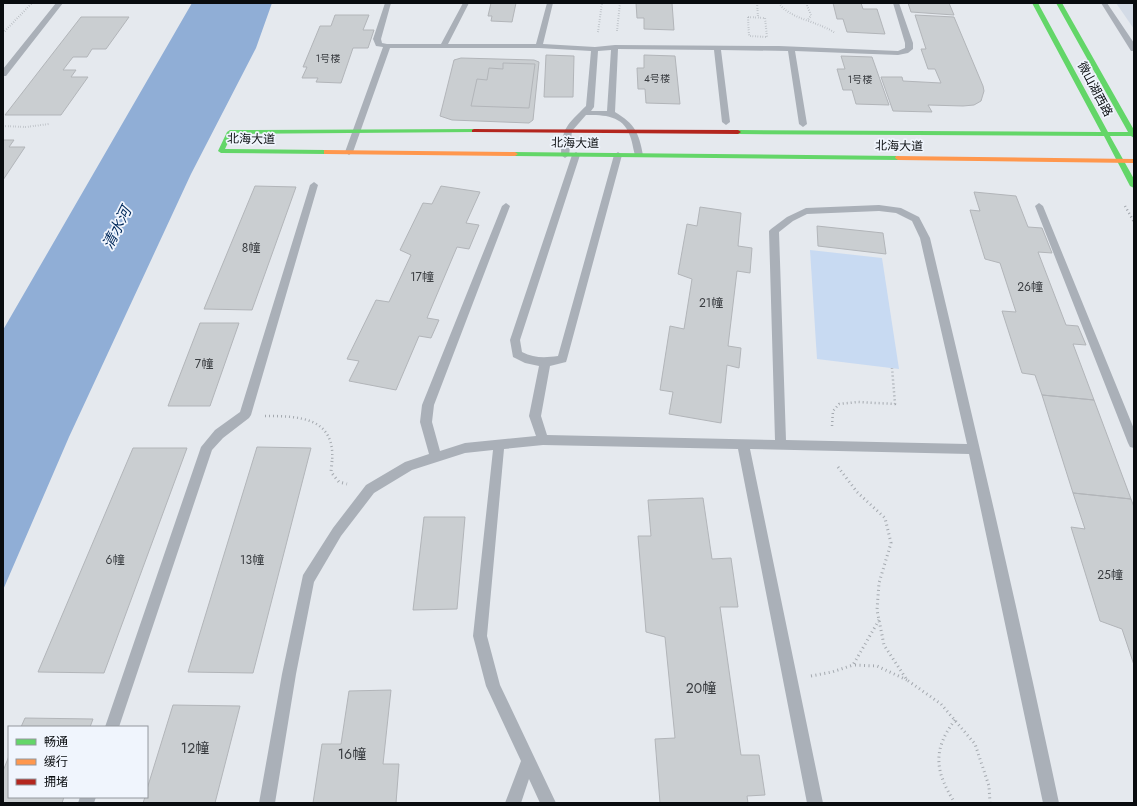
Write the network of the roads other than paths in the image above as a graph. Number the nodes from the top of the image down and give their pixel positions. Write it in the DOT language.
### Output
graph roads {
  1 [pos="60,3"];
  2 [pos="388,3"];
  3 [pos="466,3"];
  4 [pos="550,3"];
  5 [pos="896,3"];
  6 [pos="1035,3"];
  7 [pos="1059,3"];
  8 [pos="1104,3"];
  9 [pos="387,46"];
  10 [pos="443,46"];
  11 [pos="539,46"];
  12 [pos="615,47"];
  13 [pos="717,48"];
  14 [pos="595,49"];
  15 [pos="790,49"];
  16 [pos="1134,50"];
  17 [pos="3,74"];
  18 [pos="584,113"];
  19 [pos="611,113"];
  20 [pos="726,122"];
  21 [pos="804,124"];
  22 [pos="357,131"];
  23 [pos="567,131"];
  24 [pos="634,132"];
  25 [pos="1106,134"];
  26 [pos="1134,134"];
  27 [pos="349,152"];
  28 [pos="565,155"];
  29 [pos="576,155"];
  30 [pos="618,155"];
  31 [pos="640,156"];
  32 [pos="1120,160"];
  33 [pos="1134,161"];
  34 [pos="314,185"];
  35 [pos="1134,186"];
  36 [pos="506,206"];
  37 [pos="1039,206"];
  38 [pos="545,363"];
  39 [pos="543,440"];
  40 [pos="1134,443"];
  41 [pos="499,444"];
  42 [pos="743,445"];
  43 [pos="781,446"];
  44 [pos="974,449"];
  45 [pos="436,457"];
  46 [pos="112,726"];
  47 [pos="528,762"];
  48 [pos="267,803"];
  49 [pos="513,803"];
  50 [pos="548,803"];
  51 [pos="815,803"];
  52 [pos="1051,803"];
  1 -- 17 [label="lane"];
  2 -- 9 [label="lane"];
  3 -- 10 [label="lane"];
  4 -- 11 [label="lane"];
  5 -- 15 [label="lane"];
  6 -- 25 [label="street, 微山湖西路"];
  7 -- 26 [label="street, 微山湖西路"];
  8 -- 16 [label="lane"];
  9 -- 10 [label="lane"];
  9 -- 22 [label="lane"];
  10 -- 11 [label="lane"];
  11 -- 14 [label="lane"];
  12 -- 13 [label="lane"];
  12 -- 14 [label="lane"];
  12 -- 19 [label="lane"];
  13 -- 15 [label="lane"];
  13 -- 20 [label="lane"];
  14 -- 18 [label="lane"];
  15 -- 21 [label="lane"];
  18 -- 19 [label="lane"];
  18 -- 23 [label="lane"];
  19 -- 24 [label="lane"];
  22 -- 23 [label="street, 北海大道"];
  22 -- 27 [label="lane"];
  22 -- 27 [label="street, 北海大道"];
  23 -- 24 [label="street, 北海大道"];
  23 -- 28 [label="lane"];
  24 -- 25 [label="street, 北海大道"];
  24 -- 31 [label="lane"];
  25 -- 26 [label="street, 北海大道"];
  25 -- 32 [label="street, 微山湖西路"];
  27 -- 28 [label="street, 北海大道"];
  28 -- 29 [label="street, 北海大道"];
  29 -- 30 [label="street, 北海大道"];
  29 -- 38 [label="lane"];
  30 -- 31 [label="street, 北海大道"];
  30 -- 38 [label="lane"];
  31 -- 32 [label="street, 北海大道"];
  32 -- 33 [label="street, 北海大道"];
  32 -- 35 [label="street, 微山湖西路"];
  34 -- 46 [label="lane"];
  36 -- 45 [label="lane"];
  37 -- 40 [label="lane"];
  38 -- 39 [label="lane"];
  39 -- 41 [label="lane"];
  39 -- 42 [label="lane"];
  41 -- 45 [label="lane"];
  41 -- 47 [label="lane"];
  42 -- 43 [label="lane"];
  42 -- 51 [label="lane"];
  43 -- 44 [label="lane"];
  43 -- 44 [label="lane"];
  44 -- 52 [label="lane"];
  45 -- 48 [label="lane"];
  47 -- 49 [label="lane"];
  47 -- 50 [label="lane"];
}
